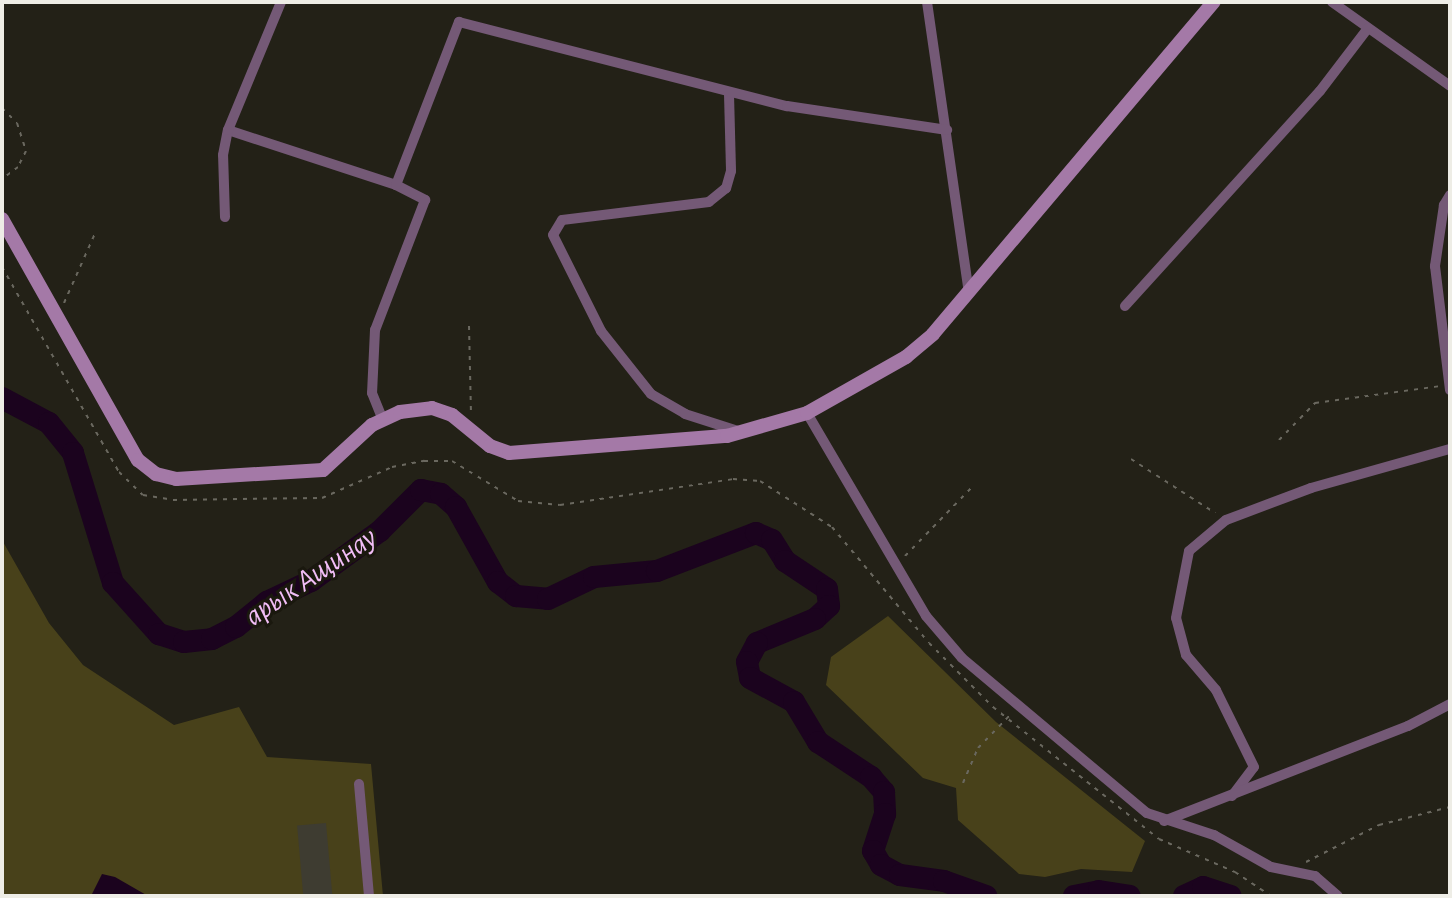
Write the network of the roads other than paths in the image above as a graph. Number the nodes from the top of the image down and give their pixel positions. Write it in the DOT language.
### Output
graph roads {
  1 [pos="281,2"];
  2 [pos="927,2"];
  3 [pos="1214,2"];
  4 [pos="1332,2"];
  5 [pos="1368,28"];
  6 [pos="1450,86"];
  7 [pos="729,94"];
  8 [pos="228,130"];
  9 [pos="947,130"];
  10 [pos="396,185"];
  11 [pos="1450,195"];
  12 [pos="225,217"];
  13 [pos="2,219"];
  14 [pos="969,292"];
  15 [pos="1125,306"];
  16 [pos="1449,388"];
  17 [pos="807,413"];
  18 [pos="383,420"];
  19 [pos="741,432"];
  20 [pos="1450,449"];
  21 [pos="1450,704"];
  22 [pos="359,784"];
  23 [pos="1232,796"];
  24 [pos="1162,822"];
  25 [pos="369,896"];
  26 [pos="1338,896"];
  1 -- 8 [label="street"];
  2 -- 9 [label="street"];
  3 -- 14 [label="main road"];
  4 -- 5 [label="street"];
  5 -- 6 [label="street"];
  5 -- 15 [label="street"];
  7 -- 9 [label="street"];
  7 -- 10 [label="street"];
  7 -- 19 [label="street"];
  8 -- 10 [label="street"];
  8 -- 12 [label="street"];
  9 -- 14 [label="street"];
  10 -- 18 [label="street"];
  11 -- 16 [label="street"];
  13 -- 18 [label="main road"];
  14 -- 17 [label="main road"];
  17 -- 19 [label="main road"];
  17 -- 24 [label="street"];
  18 -- 19 [label="main road"];
  20 -- 23 [label="street"];
  21 -- 23 [label="street"];
  22 -- 25 [label="street"];
  23 -- 24 [label="street"];
  24 -- 26 [label="street"];
}
